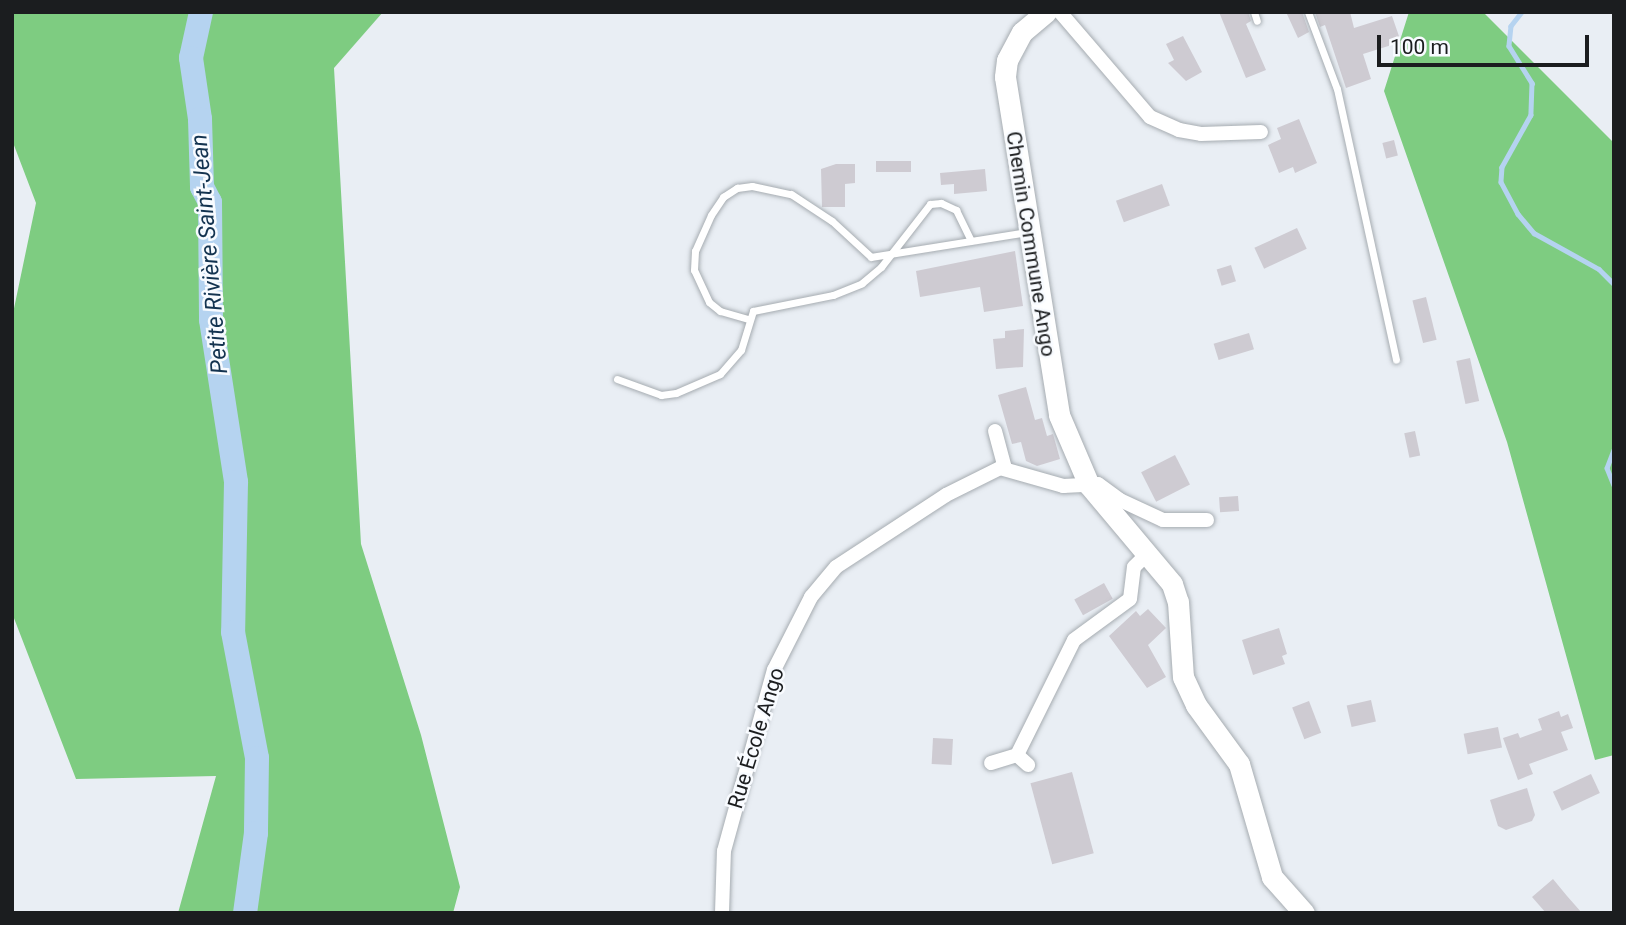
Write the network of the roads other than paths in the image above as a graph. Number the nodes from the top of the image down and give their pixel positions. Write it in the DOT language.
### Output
graph roads {
  1 [pos="1046,12"];
  2 [pos="1060,12"];
  3 [pos="1254,12"];
  4 [pos="1308,12"];
  5 [pos="1257,21"];
  6 [pos="1261,132"];
  7 [pos="1031,232"];
  8 [pos="971,241"];
  9 [pos="887,255"];
  10 [pos="748,319"];
  11 [pos="1395,360"];
  12 [pos="617,379"];
  13 [pos="995,431"];
  14 [pos="1005,468"];
  15 [pos="1089,485"];
  16 [pos="1207,520"];
  17 [pos="1145,556"];
  18 [pos="991,763"];
  19 [pos="722,913"];
  20 [pos="1304,913"];
  1 -- 7 [label="street, Chemin Commune Ango"];
  2 -- 6 [label="street"];
  3 -- 5 [label="lane"];
  4 -- 11 [label="lane"];
  7 -- 8 [label="lane"];
  7 -- 15 [label="street, Chemin Commune Ango"];
  8 -- 9 [label="lane"];
  8 -- 9 [label="lane"];
  9 -- 10 [label="lane"];
  9 -- 10 [label="lane"];
  10 -- 12 [label="lane"];
  13 -- 14 [label="street"];
  14 -- 15 [label="street"];
  14 -- 19 [label="street, Rue École Ango"];
  15 -- 16 [label="street"];
  15 -- 17 [label="street, Chemin Commune Ango"];
  17 -- 18 [label="street"];
  17 -- 20 [label="street, Chemin Commune Ango"];
}
